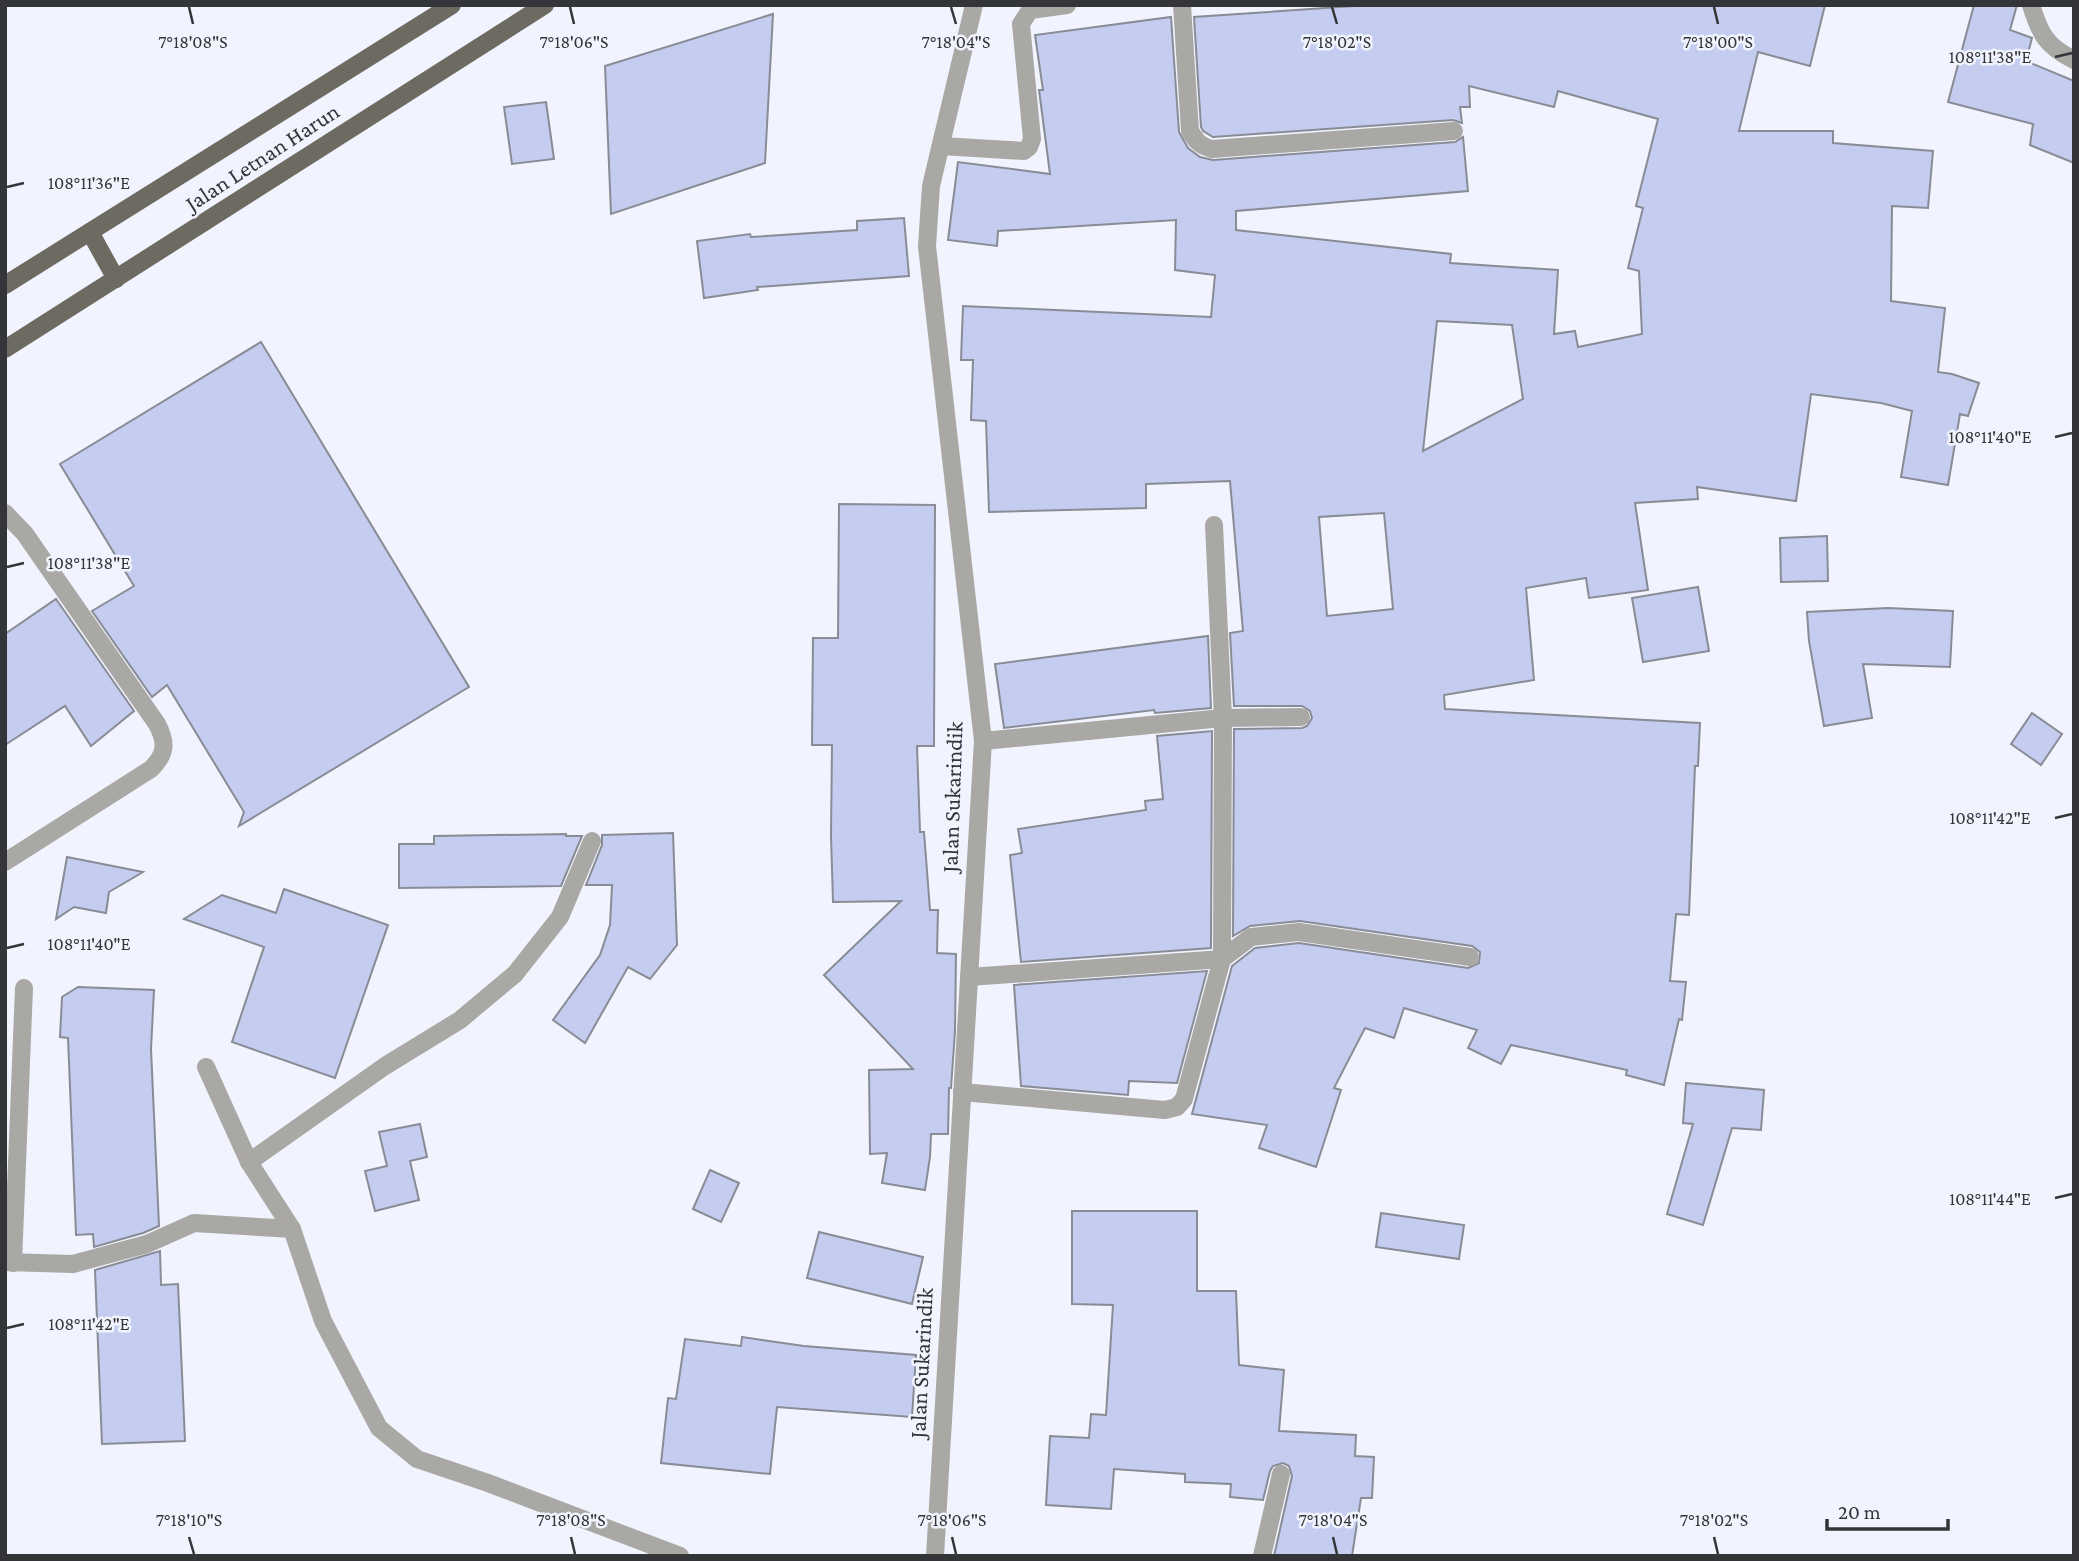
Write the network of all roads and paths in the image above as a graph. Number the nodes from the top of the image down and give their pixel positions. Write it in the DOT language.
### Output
graph roads {
  1 [pos="452,5"];
  2 [pos="545,5"];
  3 [pos="974,5"];
  4 [pos="1067,5"];
  5 [pos="1182,5"];
  6 [pos="2031,5"];
  7 [pos="2074,60"];
  8 [pos="1454,131"];
  9 [pos="942,146"];
  10 [pos="90,232"];
  11 [pos="116,279"];
  12 [pos="5,285"];
  13 [pos="5,349"];
  14 [pos="5,513"];
  15 [pos="1214,525"];
  16 [pos="1301,717"];
  17 [pos="1223,718"];
  18 [pos="983,741"];
  19 [pos="592,841"];
  20 [pos="5,862"];
  21 [pos="1469,957"];
  22 [pos="1222,958"];
  23 [pos="969,977"];
  24 [pos="24,988"];
  25 [pos="206,1067"];
  26 [pos="962,1092"];
  27 [pos="249,1162"];
  28 [pos="292,1229"];
  29 [pos="9,1263"];
  30 [pos="1281,1474"];
  31 [pos="680,1556"];
  32 [pos="934,1556"];
  33 [pos="1262,1556"];
  1 -- 10 [label="main road, Jalan Letnan Harun"];
  2 -- 11 [label="main road, Jalan Letnan Harun"];
  3 -- 9 [label="street, Jalan Sukarindik"];
  4 -- 9 [label="street"];
  5 -- 8 [label="street"];
  6 -- 7 [label="street"];
  9 -- 18 [label="street, Jalan Sukarindik"];
  10 -- 11 [label="main road"];
  10 -- 12 [label="main road, Jalan Letnan Harun"];
  11 -- 13 [label="main road, Jalan Letnan Harun"];
  14 -- 20 [label="street"];
  15 -- 17 [label="street"];
  16 -- 17 [label="street"];
  17 -- 18 [label="street"];
  17 -- 22 [label="street"];
  18 -- 23 [label="street, Jalan Sukarindik"];
  19 -- 27 [label="street"];
  21 -- 22 [label="street"];
  22 -- 23 [label="street"];
  22 -- 26 [label="street"];
  23 -- 26 [label="street, Jalan Sukarindik"];
  24 -- 29 [label="street"];
  25 -- 27 [label="street"];
  26 -- 32 [label="street, Jalan Sukarindik"];
  27 -- 28 [label="street"];
  28 -- 29 [label="street"];
  28 -- 31 [label="street"];
  30 -- 33 [label="street"];
}
